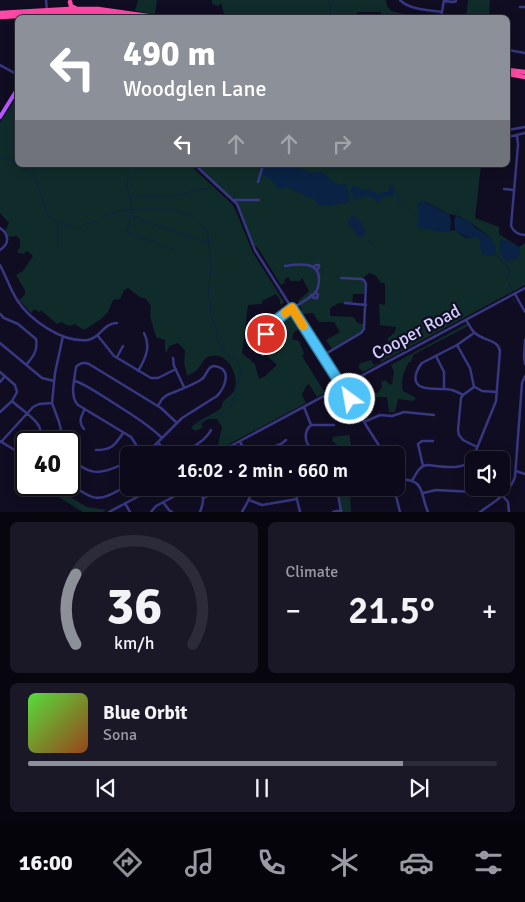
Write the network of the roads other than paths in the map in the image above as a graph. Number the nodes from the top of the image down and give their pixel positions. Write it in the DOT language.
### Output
graph roads {
  1 [pos="46,0"];
  2 [pos="400,0"];
  3 [pos="444,0"];
  4 [pos="71,1"];
  5 [pos="456,1"];
  6 [pos="520,7"];
  7 [pos="525,7"];
  8 [pos="76,9"];
  9 [pos="49,12"];
  10 [pos="442,12"];
  11 [pos="64,13"];
  12 [pos="0,15"];
  13 [pos="55,15"];
  14 [pos="119,15"];
  15 [pos="143,15"];
  16 [pos="442,15"];
  17 [pos="510,50"];
  18 [pos="525,53"];
  19 [pos="0,65"];
  20 [pos="510,70"];
  21 [pos="525,72"];
  22 [pos="15,73"];
  23 [pos="510,74"];
  24 [pos="525,77"];
  25 [pos="15,93"];
  26 [pos="0,117"];
  27 [pos="525,127"];
  28 [pos="510,130"];
  29 [pos="525,133"];
  30 [pos="517,135"];
  31 [pos="510,137"];
  32 [pos="197,167"];
  33 [pos="262,167"];
  34 [pos="258,182"];
  35 [pos="504,189"];
  36 [pos="514,190"];
  37 [pos="233,200"];
  38 [pos="259,200"];
  39 [pos="0,228"];
  40 [pos="525,235"];
  41 [pos="0,250"];
  42 [pos="0,265"];
  43 [pos="285,266"];
  44 [pos="341,278"];
  45 [pos="525,288"];
  46 [pos="515,294"];
  47 [pos="345,304"];
  48 [pos="366,305"];
  49 [pos="524,306"];
  50 [pos="292,308"];
  51 [pos="525,312"];
  52 [pos="0,314"];
  53 [pos="466,320"];
  54 [pos="117,323"];
  55 [pos="144,333"];
  56 [pos="474,333"];
  57 [pos="63,336"];
  58 [pos="98,336"];
  59 [pos="525,340"];
  60 [pos="0,343"];
  61 [pos="457,345"];
  62 [pos="123,346"];
  63 [pos="263,355"];
  64 [pos="322,356"];
  65 [pos="436,356"];
  66 [pos="117,357"];
  67 [pos="173,358"];
  68 [pos="525,364"];
  69 [pos="26,365"];
  70 [pos="176,369"];
  71 [pos="138,371"];
  72 [pos="0,372"];
  73 [pos="5,376"];
  74 [pos="525,376"];
  75 [pos="54,381"];
  76 [pos="75,381"];
  77 [pos="0,382"];
  78 [pos="184,387"];
  79 [pos="342,387"];
  80 [pos="474,387"];
  81 [pos="444,389"];
  82 [pos="497,392"];
  83 [pos="463,395"];
  84 [pos="12,401"];
  85 [pos="52,403"];
  86 [pos="158,407"];
  87 [pos="304,407"];
  88 [pos="85,409"];
  89 [pos="0,412"];
  90 [pos="26,414"];
  91 [pos="434,415"];
  92 [pos="364,422"];
  93 [pos="177,423"];
  94 [pos="311,425"];
  95 [pos="334,425"];
  96 [pos="84,429"];
  97 [pos="210,430"];
  98 [pos="40,431"];
  99 [pos="61,431"];
  100 [pos="123,433"];
  101 [pos="162,438"];
  102 [pos="286,440"];
  103 [pos="1,441"];
  104 [pos="433,441"];
  105 [pos="240,442"];
  106 [pos="158,443"];
  107 [pos="136,446"];
  108 [pos="153,446"];
  109 [pos="161,446"];
  110 [pos="192,446"];
  111 [pos="232,446"];
  112 [pos="243,446"];
  113 [pos="276,446"];
  114 [pos="308,446"];
  115 [pos="379,446"];
  116 [pos="477,447"];
  117 [pos="15,450"];
  118 [pos="96,450"];
  119 [pos="475,451"];
  120 [pos="465,465"];
  121 [pos="80,466"];
  122 [pos="120,466"];
  123 [pos="423,466"];
  124 [pos="516,471"];
  125 [pos="525,474"];
  126 [pos="405,479"];
  127 [pos="412,481"];
  128 [pos="510,488"];
  129 [pos="80,489"];
  130 [pos="120,490"];
  131 [pos="465,492"];
  132 [pos="423,493"];
  133 [pos="140,496"];
  134 [pos="175,496"];
  135 [pos="207,496"];
  136 [pos="251,496"];
  137 [pos="295,496"];
  138 [pos="338,496"];
  139 [pos="396,496"];
  140 [pos="501,496"];
  141 [pos="503,496"];
  142 [pos="203,498"];
  143 [pos="297,499"];
  144 [pos="249,500"];
  145 [pos="163,502"];
  146 [pos="125,504"];
  147 [pos="341,511"];
  148 [pos="109,512"];
  149 [pos="130,512"];
  150 [pos="151,512"];
  151 [pos="172,512"];
  152 [pos="200,512"];
  153 [pos="242,512"];
  154 [pos="300,512"];
  155 [pos="333,512"];
  156 [pos="400,512"];
  157 [pos="428,512"];
  158 [pos="480,512"];
  159 [pos="509,512"];
  1 -- 9 [label="street"];
  2 -- 10 [label="street"];
  3 -- 5 [label="street"];
  3 -- 10 [label="street"];
  4 -- 8 [label="highway"];
  4 -- 11 [label="street"];
  6 -- 7 [label="street"];
  8 -- 11 [label="highway"];
  8 -- 15 [label="highway"];
  9 -- 11 [label="highway"];
  9 -- 12 [label="highway"];
  9 -- 13 [label="main road"];
  10 -- 16 [label="street"];
  11 -- 14 [label="highway"];
  17 -- 18 [label="street"];
  19 -- 22 [label="street"];
  20 -- 21 [label="highway"];
  23 -- 24 [label="highway"];
  25 -- 26 [label="main road"];
  27 -- 28 [label="street"];
  29 -- 30 [label="street"];
  30 -- 31 [label="street"];
  30 -- 36 [label="street"];
  32 -- 37 [label="street"];
  33 -- 34 [label="street"];
  35 -- 36 [label="street"];
  36 -- 40 [label="street"];
  37 -- 38 [label="street"];
  37 -- 50 [label="street"];
  39 -- 41 [label="street"];
  42 -- 57 [label="street"];
  43 -- 50 [label="street"];
  44 -- 48 [label="street"];
  45 -- 46 [label="street, Cooper Road"];
  46 -- 49 [label="street"];
  46 -- 53 [label="street, Cooper Road"];
  47 -- 48 [label="street"];
  48 -- 64 [label="street"];
  49 -- 51 [label="street"];
  50 -- 63 [label="street"];
  50 -- 64 [label="street"];
  52 -- 69 [label="street"];
  53 -- 56 [label="street"];
  53 -- 79 [label="street, Cooper Road"];
  54 -- 58 [label="street"];
  55 -- 71 [label="street"];
  56 -- 61 [label="street"];
  56 -- 82 [label="street"];
  57 -- 58 [label="street"];
  57 -- 75 [label="street"];
  58 -- 66 [label="street"];
  59 -- 68 [label="street"];
  60 -- 69 [label="street"];
  61 -- 65 [label="street"];
  61 -- 80 [label="street"];
  62 -- 66 [label="street"];
  64 -- 79 [label="street"];
  65 -- 81 [label="street"];
  65 -- 81 [label="street"];
  66 -- 71 [label="street"];
  67 -- 70 [label="street"];
  69 -- 75 [label="street"];
  70 -- 71 [label="street"];
  70 -- 78 [label="street"];
  72 -- 73 [label="street"];
  73 -- 77 [label="street"];
  73 -- 84 [label="street"];
  74 -- 124 [label="street"];
  75 -- 85 [label="street"];
  76 -- 86 [label="street"];
  76 -- 88 [label="street"];
  76 -- 101 [label="street"];
  78 -- 86 [label="street"];
  78 -- 93 [label="street"];
  79 -- 87 [label="street, Cooper Road"];
  79 -- 92 [label="street"];
  80 -- 82 [label="street"];
  80 -- 83 [label="street"];
  81 -- 83 [label="street"];
  82 -- 116 [label="street"];
  83 -- 116 [label="street"];
  84 -- 89 [label="street"];
  84 -- 90 [label="street"];
  85 -- 90 [label="street"];
  85 -- 99 [label="street"];
  86 -- 93 [label="street"];
  87 -- 94 [label="street"];
  87 -- 105 [label="street, Cooper Road"];
  88 -- 96 [label="street"];
  88 -- 100 [label="street"];
  90 -- 98 [label="street"];
  90 -- 103 [label="street"];
  91 -- 92 [label="street"];
  92 -- 115 [label="street"];
  93 -- 101 [label="street"];
  94 -- 95 [label="street"];
  94 -- 114 [label="street"];
  97 -- 110 [label="street"];
  100 -- 107 [label="street"];
  100 -- 118 [label="street"];
  101 -- 106 [label="street"];
  102 -- 113 [label="street"];
  103 -- 117 [label="street"];
  104 -- 123 [label="street"];
  105 -- 111 [label="street, Cooper Road"];
  105 -- 112 [label="street"];
  106 -- 108 [label="street"];
  106 -- 109 [label="street"];
  116 -- 119 [label="street"];
  120 -- 123 [label="street"];
  121 -- 122 [label="street"];
  123 -- 127 [label="street"];
  124 -- 125 [label="street"];
  124 -- 128 [label="street"];
  126 -- 127 [label="street"];
  127 -- 132 [label="street"];
  129 -- 130 [label="street"];
  131 -- 132 [label="street"];
  132 -- 157 [label="street"];
  133 -- 146 [label="street"];
  134 -- 145 [label="street"];
  135 -- 142 [label="street"];
  136 -- 144 [label="street"];
  137 -- 143 [label="street"];
  138 -- 147 [label="street"];
  139 -- 156 [label="street"];
  140 -- 158 [label="street"];
  141 -- 159 [label="street"];
  142 -- 152 [label="street"];
  143 -- 144 [label="street"];
  143 -- 154 [label="street"];
  144 -- 153 [label="street"];
  145 -- 150 [label="street"];
  145 -- 151 [label="street"];
  146 -- 148 [label="street"];
  146 -- 149 [label="street"];
  147 -- 155 [label="street"];
}
